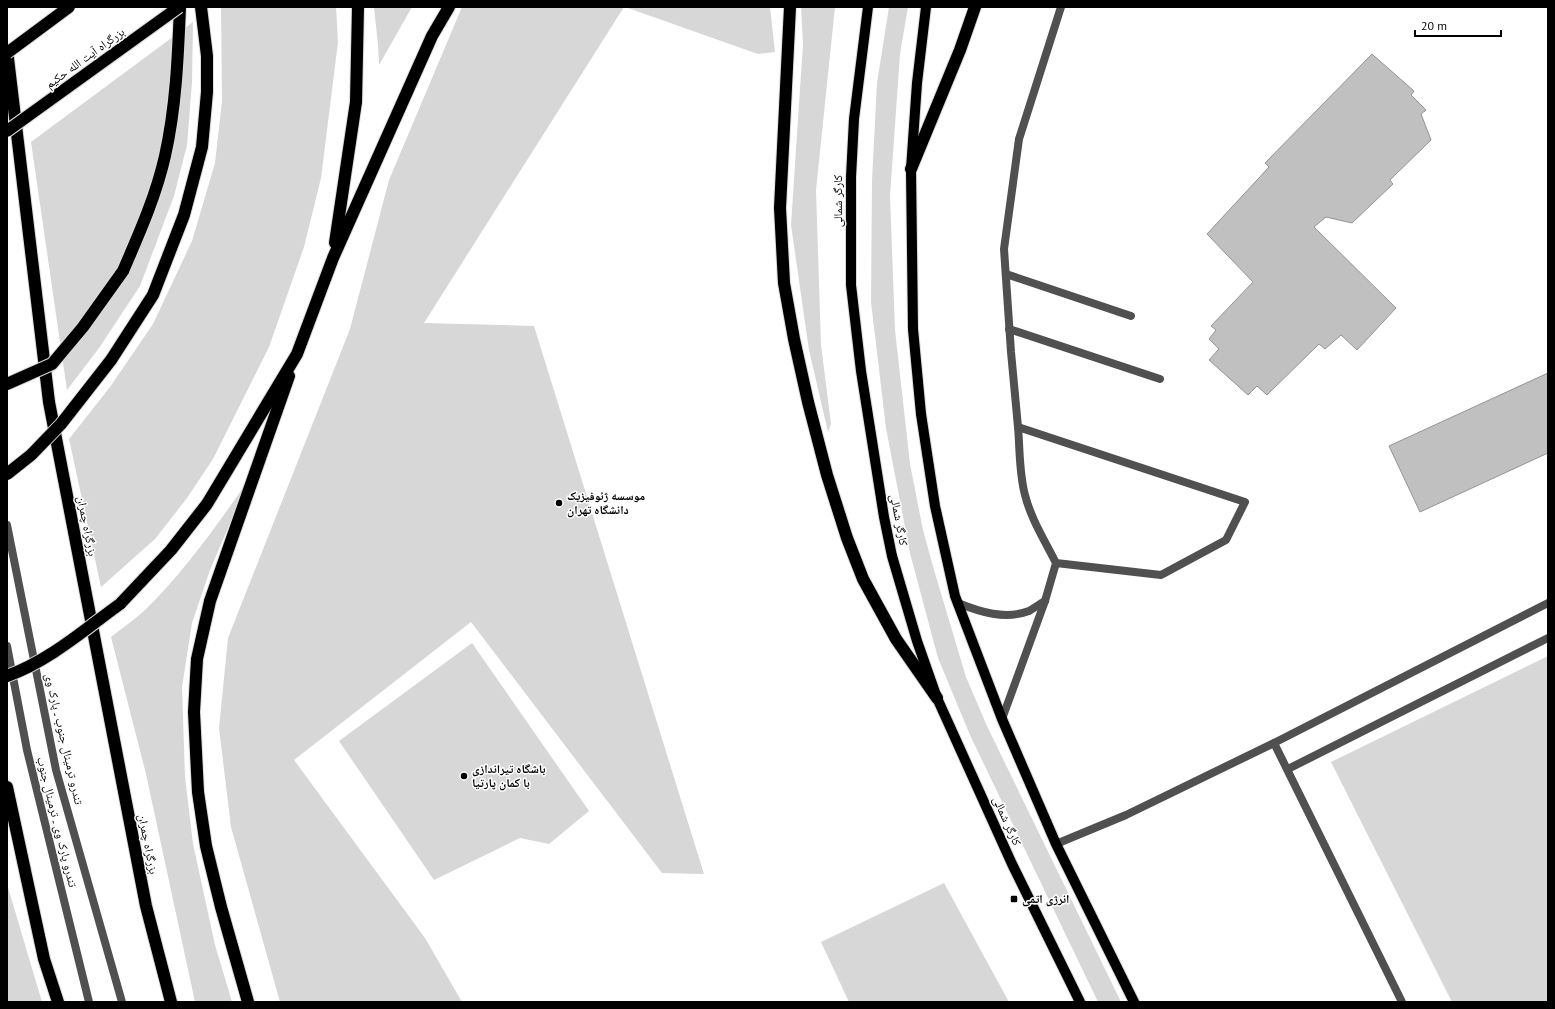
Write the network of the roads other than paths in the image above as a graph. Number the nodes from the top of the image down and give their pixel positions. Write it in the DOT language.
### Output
graph roads {
  1 [pos="69,7"];
  2 [pos="180,7"];
  3 [pos="201,7"];
  4 [pos="358,7"];
  5 [pos="449,7"];
  6 [pos="790,7"];
  7 [pos="868,7"];
  8 [pos="926,7"];
  9 [pos="974,7"];
  10 [pos="1061,7"];
  11 [pos="7,50"];
  12 [pos="7,53"];
  13 [pos="7,131"];
  14 [pos="911,169"];
  15 [pos="333,258"];
  16 [pos="1006,274"];
  17 [pos="1132,316"];
  18 [pos="1010,329"];
  19 [pos="297,354"];
  20 [pos="1160,379"];
  21 [pos="7,384"];
  22 [pos="1018,427"];
  23 [pos="7,474"];
  24 [pos="7,526"];
  25 [pos="1056,563"];
  26 [pos="1045,601"];
  27 [pos="958,603"];
  28 [pos="1548,603"];
  29 [pos="1548,638"];
  30 [pos="7,646"];
  31 [pos="7,676"];
  32 [pos="937,698"];
  33 [pos="1002,719"];
  34 [pos="1274,743"];
  35 [pos="1288,769"];
  36 [pos="7,787"];
  37 [pos="1056,844"];
  38 [pos="58,1002"];
  39 [pos="89,1002"];
  40 [pos="122,1002"];
  41 [pos="171,1002"];
  42 [pos="248,1002"];
  43 [pos="1080,1002"];
  44 [pos="1134,1002"];
  45 [pos="1402,1002"];
  1 -- 12 [label="highway, bridge"];
  2 -- 13 [label="highway, بزرگراه آیت الله حکیم, bridge"];
  2 -- 21 [label="highway, bridge"];
  3 -- 23 [label="highway, bridge"];
  4 -- 15 [label="highway"];
  5 -- 15 [label="highway"];
  6 -- 32 [label="highway"];
  7 -- 32 [label="main road, کارگر شمالی"];
  8 -- 14 [label="main road"];
  9 -- 14 [label="highway"];
  10 -- 16 [label="lane"];
  11 -- 41 [label="highway, بزرگراه چمران"];
  14 -- 27 [label="main road"];
  15 -- 19 [label="highway"];
  16 -- 17 [label="lane"];
  16 -- 18 [label="lane"];
  18 -- 20 [label="lane"];
  18 -- 22 [label="lane"];
  19 -- 31 [label="highway, bridge"];
  19 -- 42 [label="highway"];
  22 -- 25 [label="lane"];
  22 -- 25 [label="lane"];
  24 -- 40 [label="lane, تندرو ترمینال جنوب ـ پارک وی"];
  25 -- 26 [label="lane"];
  26 -- 27 [label="lane"];
  26 -- 33 [label="lane"];
  27 -- 33 [label="main road"];
  28 -- 34 [label="lane"];
  29 -- 35 [label="lane"];
  30 -- 39 [label="lane, تندرو پارک وی ـ ترمینال جنوب"];
  32 -- 43 [label="main road, کارگر شمالی"];
  33 -- 37 [label="main road"];
  34 -- 35 [label="lane"];
  34 -- 37 [label="lane"];
  35 -- 45 [label="lane"];
  36 -- 38 [label="highway"];
  37 -- 44 [label="main road"];
}
